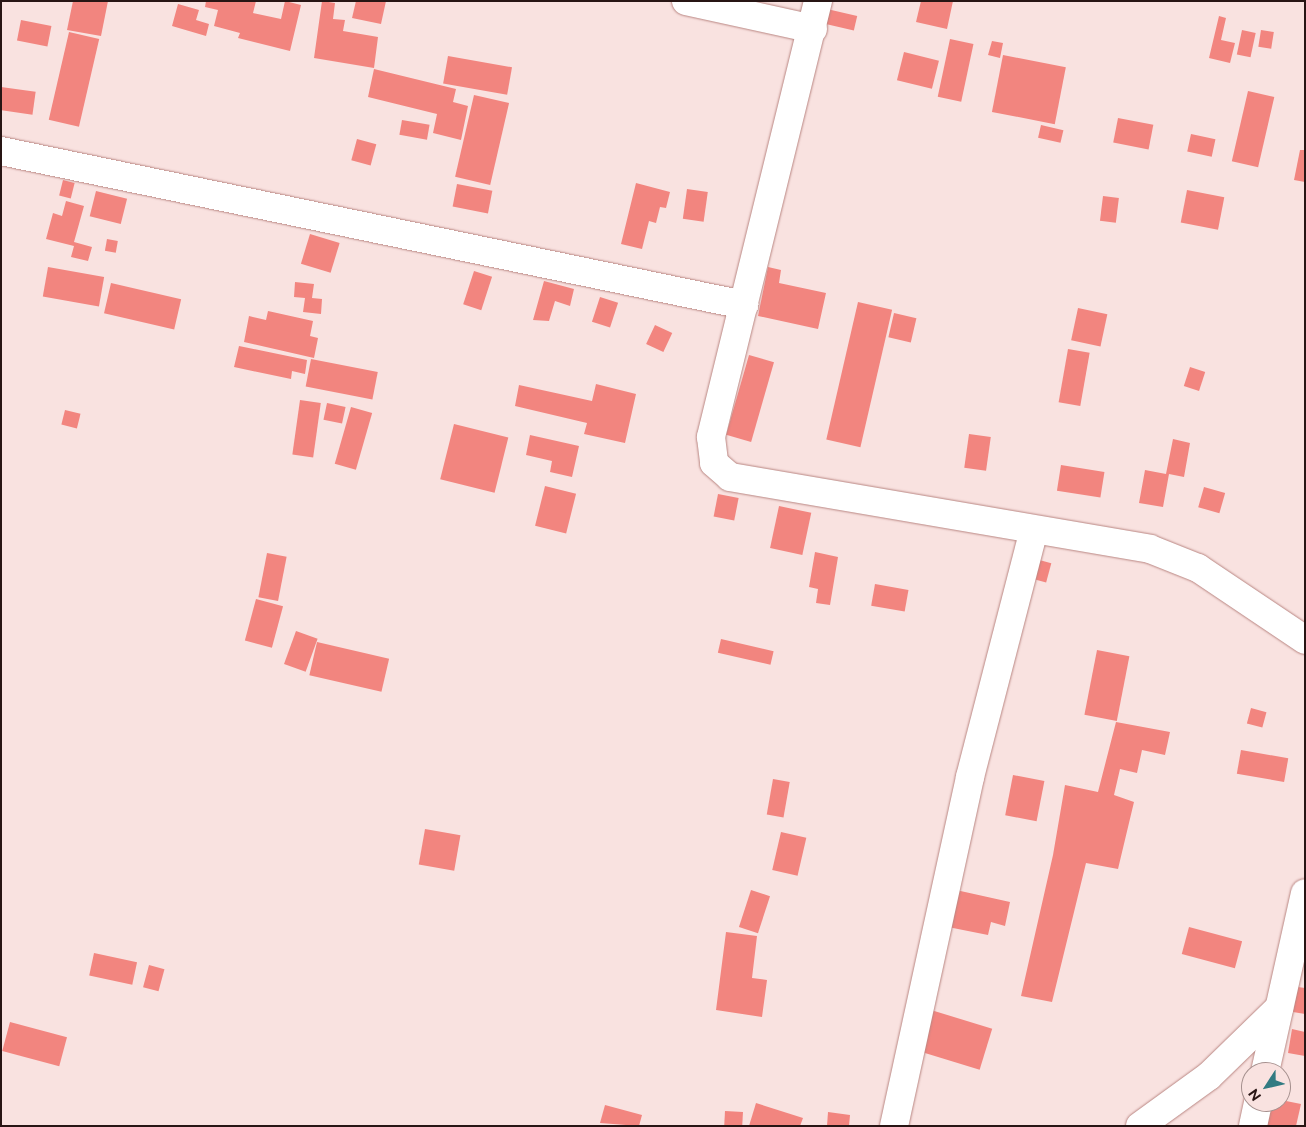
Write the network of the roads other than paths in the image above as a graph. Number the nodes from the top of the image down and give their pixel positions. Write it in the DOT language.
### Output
graph roads {
  1 [pos="686,1"];
  2 [pos="818,1"];
  3 [pos="812,29"];
  4 [pos="1,151"];
  5 [pos="744,306"];
  6 [pos="1034,530"];
  7 [pos="1305,640"];
  8 [pos="1305,893"];
  9 [pos="1279,1008"];
  10 [pos="1267,1062"];
  11 [pos="1256,1112"];
  12 [pos="896,1125"];
  13 [pos="1140,1126"];
  14 [pos="1253,1126"];
  1 -- 3 [label="street"];
  2 -- 3 [label="street"];
  3 -- 5 [label="street"];
  4 -- 5 [label="street"];
  5 -- 6 [label="street"];
  6 -- 7 [label="street"];
  6 -- 12 [label="street"];
  8 -- 9 [label="street"];
  9 -- 10 [label="street"];
  9 -- 13 [label="street"];
  11 -- 14 [label="street"];
}
